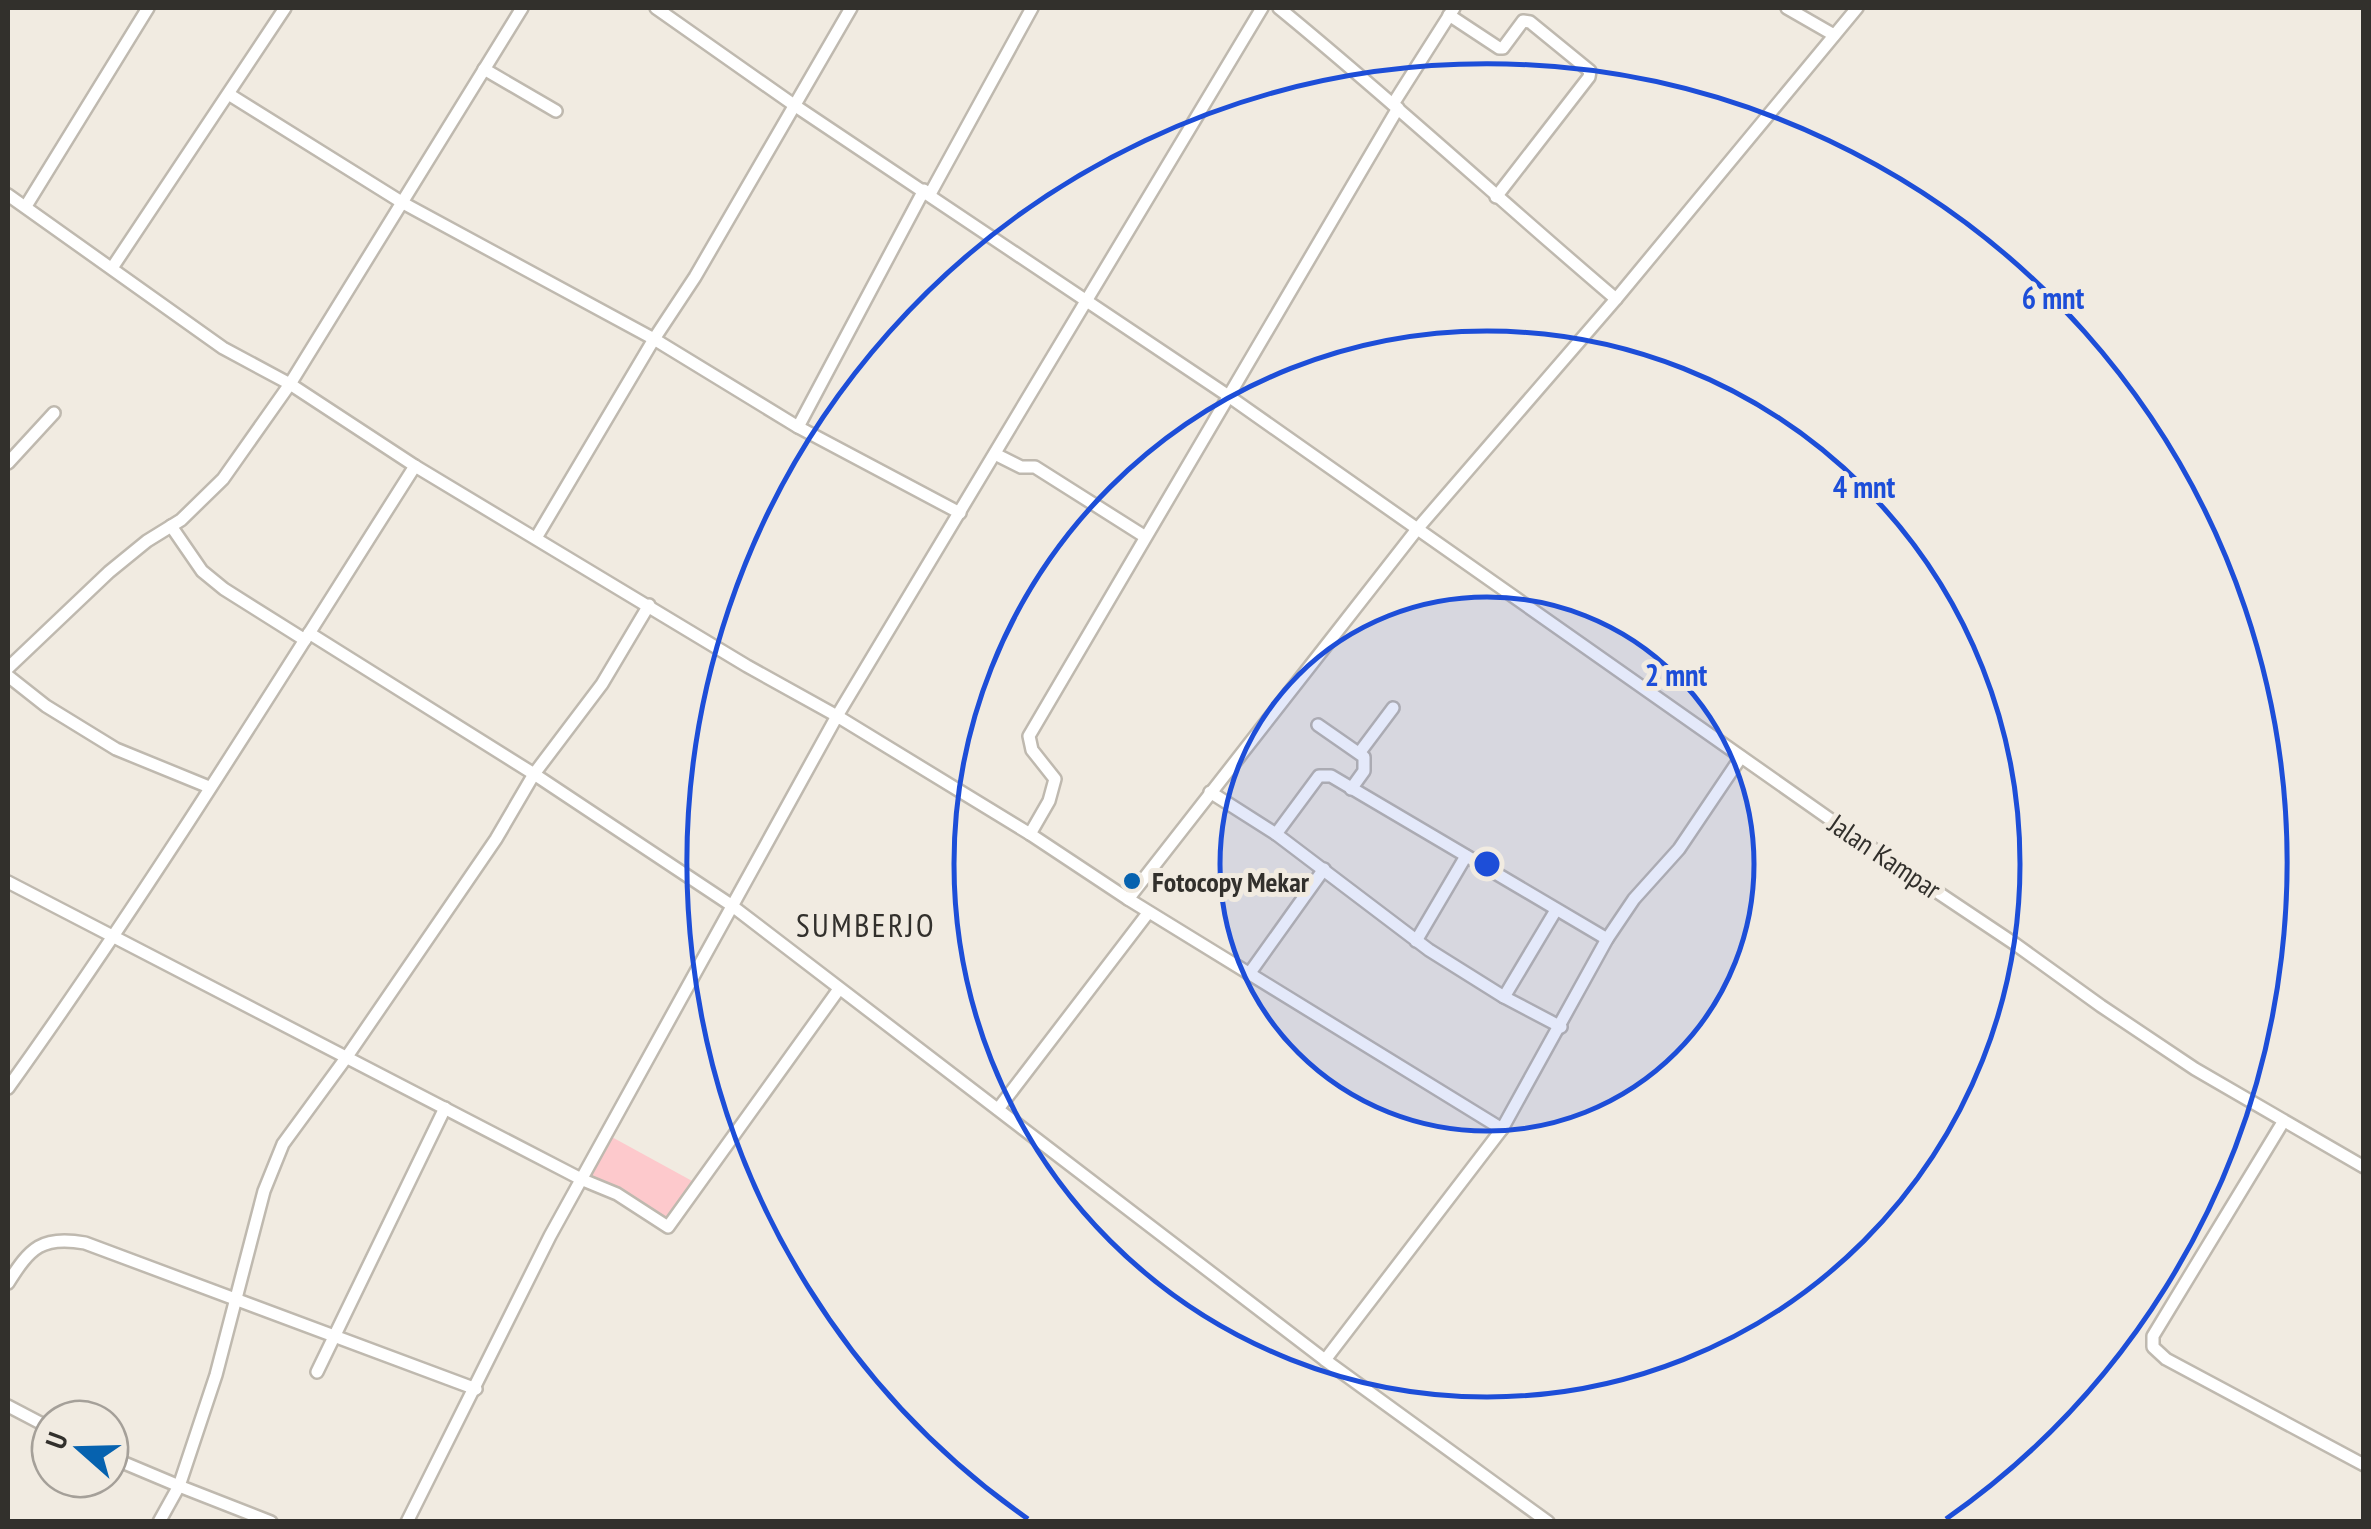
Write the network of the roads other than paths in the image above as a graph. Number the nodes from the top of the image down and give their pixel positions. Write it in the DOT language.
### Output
graph roads {
  1 [pos="148,8"];
  2 [pos="285,8"];
  3 [pos="522,8"];
  4 [pos="656,8"];
  5 [pos="851,8"];
  6 [pos="1032,8"];
  7 [pos="1262,8"];
  8 [pos="1279,8"];
  9 [pos="1787,8"];
  10 [pos="1857,8"];
  11 [pos="1452,11"];
  12 [pos="1834,34"];
  13 [pos="484,69"];
  14 [pos="230,94"];
  15 [pos="794,106"];
  16 [pos="1395,110"];
  17 [pos="556,111"];
  18 [pos="927,192"];
  19 [pos="8,195"];
  20 [pos="1496,197"];
  21 [pos="403,203"];
  22 [pos="26,206"];
  23 [pos="112,268"];
  24 [pos="1616,298"];
  25 [pos="1088,300"];
  26 [pos="654,339"];
  27 [pos="290,384"];
  28 [pos="1227,395"];
  29 [pos="54,413"];
  30 [pos="798,427"];
  31 [pos="995,454"];
  32 [pos="8,463"];
  33 [pos="415,466"];
  34 [pos="960,512"];
  35 [pos="176,523"];
  36 [pos="1418,528"];
  37 [pos="1144,536"];
  38 [pos="536,538"];
  39 [pos="649,605"];
  40 [pos="307,637"];
  41 [pos="8,668"];
  42 [pos="8,676"];
  43 [pos="1393,708"];
  44 [pos="837,716"];
  45 [pos="1318,725"];
  46 [pos="1360,752"];
  47 [pos="1741,757"];
  48 [pos="534,774"];
  49 [pos="209,788"];
  50 [pos="1351,788"];
  51 [pos="1210,792"];
  52 [pos="1030,834"];
  53 [pos="1276,834"];
  54 [pos="1466,856"];
  55 [pos="1324,869"];
  56 [pos="8,882"];
  57 [pos="1128,900"];
  58 [pos="732,905"];
  59 [pos="1556,910"];
  60 [pos="1148,914"];
  61 [pos="112,938"];
  62 [pos="1607,939"];
  63 [pos="1416,941"];
  64 [pos="1249,974"];
  65 [pos="839,990"];
  66 [pos="1504,997"];
  67 [pos="1561,1026"];
  68 [pos="346,1058"];
  69 [pos="8,1088"];
  70 [pos="445,1108"];
  71 [pos="998,1109"];
  72 [pos="2283,1122"];
  73 [pos="1502,1129"];
  74 [pos="2364,1167"];
  75 [pos="583,1180"];
  76 [pos="8,1282"];
  77 [pos="236,1298"];
  78 [pos="334,1336"];
  79 [pos="1325,1360"];
  80 [pos="318,1372"];
  81 [pos="476,1389"];
  82 [pos="130,1466"];
  83 [pos="2364,1466"];
  84 [pos="178,1486"];
  85 [pos="160,1522"];
  86 [pos="271,1522"];
  87 [pos="407,1522"];
  88 [pos="1548,1522"];
  1 -- 22 [label="street"];
  2 -- 14 [label="street"];
  3 -- 13 [label="street"];
  4 -- 15 [label="street, Jalan Kampar"];
  5 -- 15 [label="street"];
  6 -- 18 [label="street"];
  7 -- 25 [label="street"];
  8 -- 16 [label="street"];
  9 -- 12 [label="street"];
  10 -- 12 [label="street"];
  11 -- 16 [label="street"];
  11 -- 20 [label="street"];
  12 -- 24 [label="street"];
  13 -- 17 [label="street"];
  13 -- 21 [label="street"];
  14 -- 21 [label="street"];
  14 -- 23 [label="street"];
  15 -- 18 [label="street, Jalan Kampar"];
  15 -- 26 [label="street"];
  16 -- 20 [label="street"];
  16 -- 28 [label="street"];
  18 -- 25 [label="street, Jalan Kampar"];
  18 -- 30 [label="street"];
  19 -- 22 [label="street"];
  20 -- 24 [label="street"];
  21 -- 26 [label="street"];
  21 -- 27 [label="street"];
  22 -- 23 [label="street"];
  23 -- 27 [label="street"];
  24 -- 36 [label="street"];
  25 -- 28 [label="street, Jalan Kampar"];
  25 -- 31 [label="street"];
  26 -- 30 [label="street"];
  26 -- 38 [label="street"];
  27 -- 33 [label="street"];
  27 -- 35 [label="street"];
  28 -- 36 [label="street, Jalan Kampar"];
  28 -- 37 [label="street"];
  29 -- 32 [label="street"];
  30 -- 34 [label="street"];
  31 -- 34 [label="street"];
  31 -- 37 [label="street"];
  33 -- 38 [label="street"];
  33 -- 40 [label="street"];
  34 -- 44 [label="street"];
  35 -- 40 [label="street"];
  35 -- 41 [label="street"];
  36 -- 47 [label="street, Jalan Kampar"];
  36 -- 51 [label="street"];
  37 -- 52 [label="street"];
  38 -- 39 [label="street"];
  39 -- 44 [label="street"];
  39 -- 48 [label="street"];
  40 -- 48 [label="street"];
  40 -- 49 [label="street"];
  42 -- 49 [label="street"];
  43 -- 46 [label="street"];
  44 -- 52 [label="street"];
  44 -- 58 [label="street"];
  45 -- 46 [label="street"];
  46 -- 50 [label="street"];
  47 -- 62 [label="street"];
  47 -- 72 [label="street, Jalan Kampar"];
  48 -- 58 [label="street"];
  48 -- 68 [label="street"];
  49 -- 61 [label="street"];
  50 -- 53 [label="street"];
  50 -- 54 [label="street"];
  51 -- 53 [label="street"];
  51 -- 57 [label="street"];
  52 -- 57 [label="street"];
  53 -- 55 [label="street"];
  54 -- 59 [label="street"];
  54 -- 63 [label="street"];
  55 -- 63 [label="street"];
  55 -- 64 [label="street"];
  56 -- 61 [label="street"];
  57 -- 60 [label="street"];
  58 -- 65 [label="street"];
  58 -- 75 [label="street"];
  59 -- 62 [label="street"];
  59 -- 66 [label="street"];
  60 -- 64 [label="street"];
  60 -- 71 [label="street"];
  61 -- 68 [label="street"];
  61 -- 69 [label="street"];
  62 -- 67 [label="street"];
  63 -- 66 [label="street"];
  64 -- 73 [label="street"];
  65 -- 71 [label="street"];
  65 -- 75 [label="street"];
  66 -- 67 [label="street"];
  67 -- 73 [label="street"];
  68 -- 70 [label="street"];
  68 -- 77 [label="street"];
  70 -- 75 [label="street"];
  70 -- 78 [label="street"];
  71 -- 79 [label="street"];
  72 -- 74 [label="street, Jalan Kampar"];
  72 -- 83 [label="street"];
  73 -- 79 [label="street"];
  75 -- 81 [label="street"];
  76 -- 77 [label="street"];
  77 -- 78 [label="street"];
  77 -- 84 [label="street"];
  78 -- 80 [label="street"];
  78 -- 81 [label="street"];
  79 -- 88 [label="street"];
  81 -- 87 [label="street"];
  82 -- 84 [label="street"];
  84 -- 85 [label="street"];
  84 -- 86 [label="street"];
}
